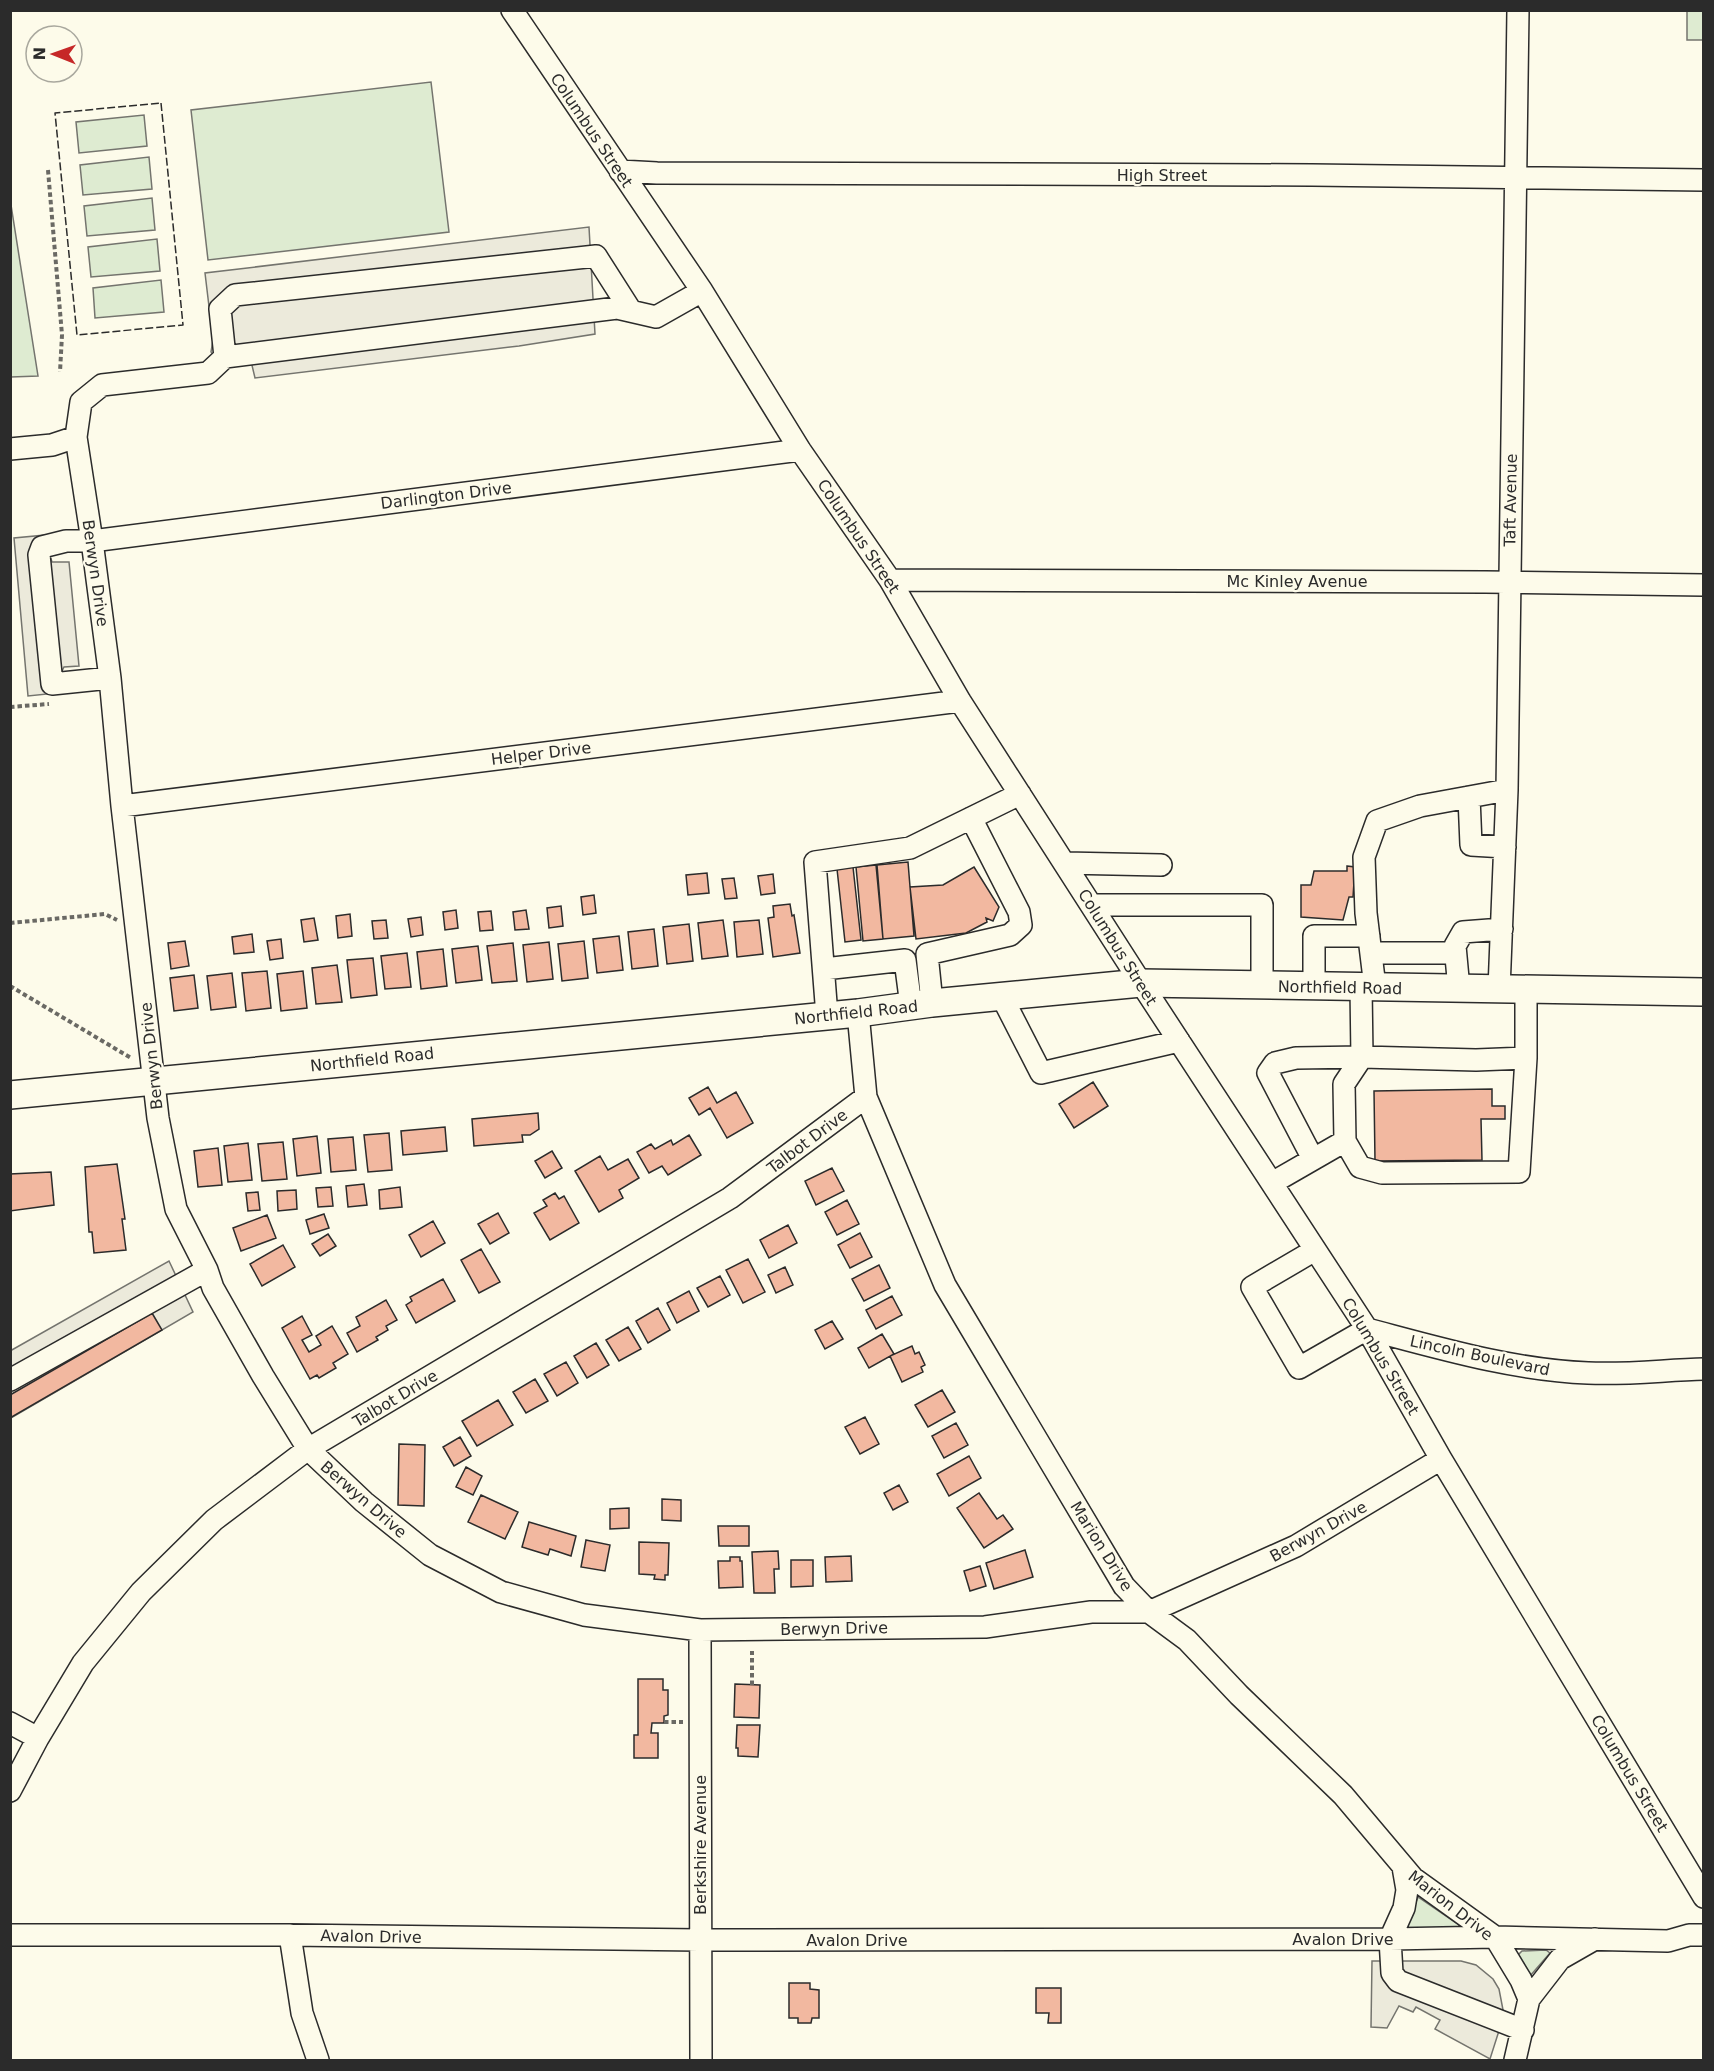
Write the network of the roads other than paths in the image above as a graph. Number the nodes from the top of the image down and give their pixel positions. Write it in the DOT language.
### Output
graph roads {
  1 [pos="512,10"];
  2 [pos="1518,10"];
  3 [pos="620,171"];
  4 [pos="1515,178"];
  5 [pos="1704,180"];
  6 [pos="702,291"];
  7 [pos="631,310"];
  8 [pos="225,357"];
  9 [pos="76,437"];
  10 [pos="10,449"];
  11 [pos="800,450"];
  12 [pos="92,541"];
  13 [pos="890,580"];
  14 [pos="1509,582"];
  15 [pos="1704,585"];
  16 [pos="110,678"];
  17 [pos="960,701"];
  18 [pos="1506,790"];
  19 [pos="1020,794"];
  20 [pos="1469,797"];
  21 [pos="122,806"];
  22 [pos="971,818"];
  23 [pos="1504,847"];
  24 [pos="1065,863"];
  25 [pos="1161,865"];
  26 [pos="1092,905"];
  27 [pos="1502,929"];
  28 [pos="1370,945"];
  29 [pos="1455,953"];
  30 [pos="824,969"];
  31 [pos="1141,983"];
  32 [pos="1262,985"];
  33 [pos="1314,986"];
  34 [pos="1368,987"];
  35 [pos="1459,989"];
  36 [pos="1499,989"];
  37 [pos="1526,990"];
  38 [pos="1704,992"];
  39 [pos="1002,997"];
  40 [pos="922,1005"];
  41 [pos="858,1013"];
  42 [pos="827,1016"];
  43 [pos="1179,1041"];
  44 [pos="1362,1057"];
  45 [pos="1526,1058"];
  46 [pos="153,1081"];
  47 [pos="10,1095"];
  48 [pos="866,1097"];
  49 [pos="1345,1141"];
  50 [pos="1313,1160"];
  51 [pos="1272,1184"];
  52 [pos="1315,1250"];
  53 [pos="207,1270"];
  54 [pos="1366,1329"];
  55 [pos="1704,1369"];
  56 [pos="10,1380"];
  57 [pos="308,1449"];
  58 [pos="1442,1459"];
  59 [pos="1149,1612"];
  60 [pos="700,1630"];
  61 [pos="10,1724"];
  62 [pos="38,1738"];
  63 [pos="10,1791"];
  64 [pos="1403,1867"];
  65 [pos="1698,1873"];
  66 [pos="1704,1897"];
  67 [pos="10,1935"];
  68 [pos="290,1935"];
  69 [pos="1704,1935"];
  70 [pos="1495,1937"];
  71 [pos="1390,1939"];
  72 [pos="1595,1939"];
  73 [pos="699,1940"];
  74 [pos="1529,1999"];
  75 [pos="1523,2030"];
  76 [pos="318,2061"];
  77 [pos="701,2061"];
  78 [pos="1515,2061"];
  1 -- 3 [label="street, Columbus Street"];
  2 -- 4 [label="street, Taft Avenue"];
  3 -- 4 [label="street, High Street"];
  3 -- 6 [label="street, Columbus Street"];
  4 -- 5 [label="street, High Street"];
  4 -- 14 [label="street, Taft Avenue"];
  6 -- 7 [label="street"];
  6 -- 11 [label="street, Columbus Street"];
  7 -- 8 [label="street"];
  7 -- 8 [label="street"];
  8 -- 9 [label="street, Berwyn Drive"];
  9 -- 10 [label="street"];
  9 -- 12 [label="street, Berwyn Drive"];
  11 -- 12 [label="street, Darlington Drive"];
  11 -- 13 [label="street, Columbus Street"];
  12 -- 16 [label="street, Berwyn Drive"];
  12 -- 16 [label="street, Darlington Drive"];
  13 -- 14 [label="street, Mc Kinley Avenue"];
  13 -- 17 [label="street, Columbus Street"];
  14 -- 15 [label="street, Mc Kinley Avenue"];
  14 -- 18 [label="street, Taft Avenue"];
  16 -- 21 [label="street, Berwyn Drive"];
  17 -- 19 [label="street, Columbus Street"];
  17 -- 21 [label="street, Helper Drive"];
  18 -- 20 [label="street"];
  18 -- 23 [label="street, Taft Avenue"];
  19 -- 22 [label="street"];
  19 -- 24 [label="street, Columbus Street"];
  20 -- 23 [label="street"];
  20 -- 28 [label="street"];
  21 -- 46 [label="street, Berwyn Drive"];
  22 -- 30 [label="street"];
  22 -- 40 [label="street"];
  23 -- 27 [label="street, Taft Avenue"];
  24 -- 25 [label="street"];
  24 -- 26 [label="street, Columbus Street"];
  26 -- 31 [label="street, Columbus Street"];
  26 -- 32 [label="street"];
  27 -- 29 [label="street"];
  27 -- 36 [label="street, Taft Avenue"];
  28 -- 29 [label="street"];
  28 -- 33 [label="street"];
  28 -- 34 [label="street"];
  29 -- 35 [label="street"];
  30 -- 40 [label="street"];
  30 -- 42 [label="street"];
  31 -- 32 [label="main road, Northfield Road"];
  31 -- 39 [label="main road, Northfield Road"];
  31 -- 43 [label="street, Columbus Street"];
  32 -- 33 [label="main road, Northfield Road"];
  33 -- 34 [label="main road, Northfield Road"];
  34 -- 35 [label="main road, Northfield Road"];
  34 -- 44 [label="street"];
  35 -- 36 [label="main road, Northfield Road"];
  36 -- 37 [label="main road, Northfield Road"];
  37 -- 38 [label="main road, Northfield Road"];
  37 -- 45 [label="street"];
  39 -- 40 [label="main road, Northfield Road"];
  39 -- 43 [label="street"];
  40 -- 41 [label="main road, Northfield Road"];
  41 -- 42 [label="main road, Northfield Road"];
  41 -- 48 [label="street, Marion Drive"];
  42 -- 46 [label="main road, Northfield Road"];
  43 -- 51 [label="street, Columbus Street"];
  44 -- 45 [label="street"];
  44 -- 49 [label="street"];
  44 -- 50 [label="street"];
  45 -- 49 [label="street"];
  46 -- 47 [label="main road, Northfield Road"];
  46 -- 53 [label="street, Berwyn Drive"];
  48 -- 57 [label="street, Talbot Drive"];
  48 -- 59 [label="street, Marion Drive"];
  49 -- 50 [label="street"];
  50 -- 51 [label="street"];
  51 -- 52 [label="street, Columbus Street"];
  52 -- 54 [label="street, Columbus Street"];
  52 -- 54 [label="street"];
  53 -- 56 [label="street"];
  53 -- 57 [label="street, Berwyn Drive"];
  54 -- 55 [label="street, Lincoln Boulevard"];
  54 -- 58 [label="street, Columbus Street"];
  57 -- 60 [label="street, Berwyn Drive"];
  57 -- 62 [label="street, Talbot Drive"];
  58 -- 59 [label="street, Berwyn Drive"];
  58 -- 65 [label="street, Columbus Street"];
  59 -- 60 [label="street, Berwyn Drive"];
  59 -- 64 [label="street, Marion Drive"];
  60 -- 73 [label="street, Berkshire Avenue"];
  61 -- 62 [label="street"];
  62 -- 63 [label="street, Talbot Drive"];
  64 -- 70 [label="street, Marion Drive"];
  64 -- 71 [label="street"];
  65 -- 66 [label="street, Columbus Street"];
  67 -- 68 [label="street, Avalon Drive"];
  68 -- 73 [label="street, Avalon Drive"];
  68 -- 76 [label="street"];
  69 -- 72 [label="street, Avalon Drive"];
  70 -- 71 [label="street, Avalon Drive"];
  70 -- 72 [label="street, Avalon Drive"];
  70 -- 74 [label="street, Marion Drive"];
  71 -- 73 [label="street, Avalon Drive"];
  71 -- 75 [label="street"];
  72 -- 74 [label="street"];
  73 -- 77 [label="street, Berkshire Avenue"];
  74 -- 75 [label="street"];
  75 -- 78 [label="street"];
}
